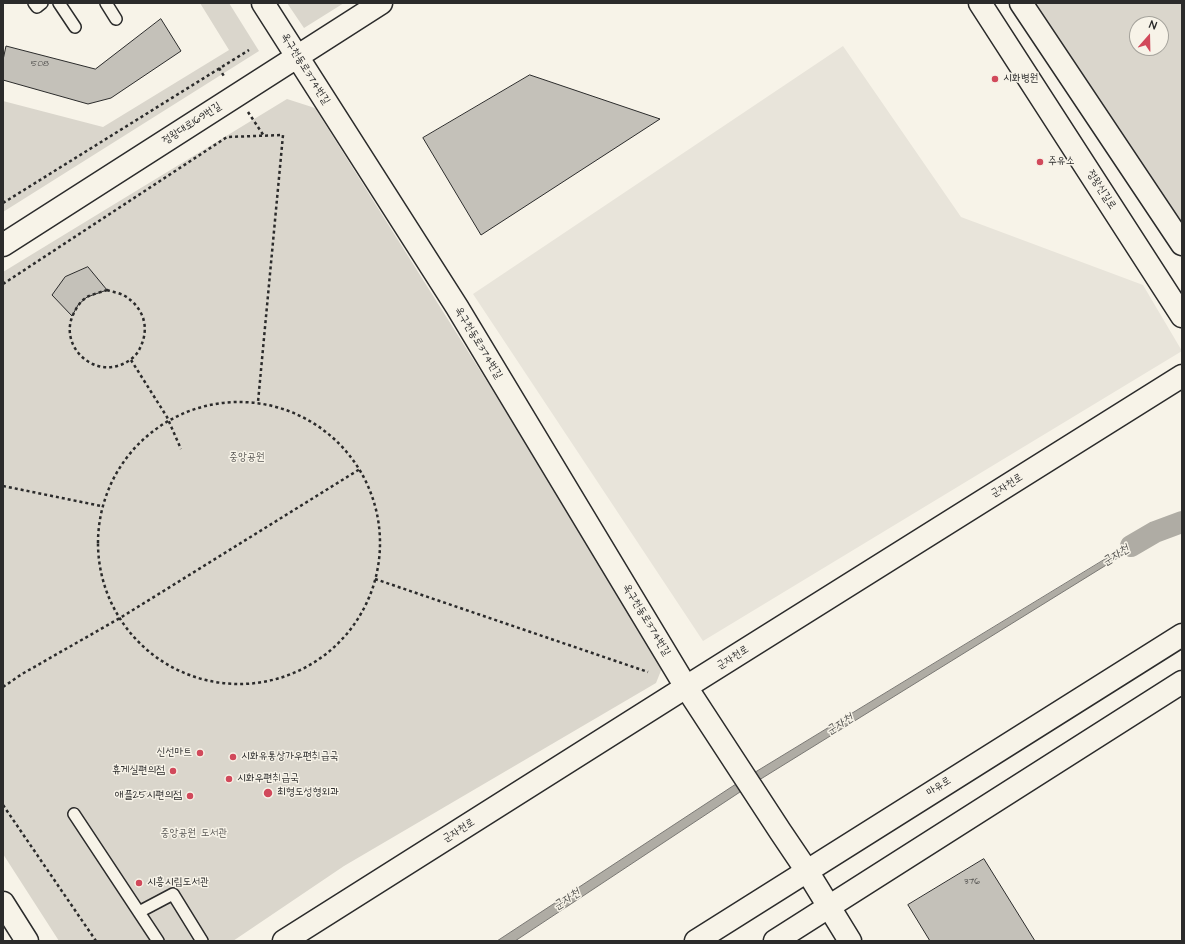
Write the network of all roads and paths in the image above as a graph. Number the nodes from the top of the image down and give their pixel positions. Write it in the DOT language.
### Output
graph roads {
  1 [pos="34,3"];
  2 [pos="42,3"];
  3 [pos="59,3"];
  4 [pos="106,3"];
  5 [pos="263,3"];
  6 [pos="381,3"];
  7 [pos="980,3"];
  8 [pos="1021,3"];
  9 [pos="116,19"];
  10 [pos="75,27"];
  11 [pos="249,50"];
  12 [pos="297,56"];
  13 [pos="3,197"];
  14 [pos="4,202"];
  15 [pos="1182,244"];
  16 [pos="3,245"];
  17 [pos="3,284"];
  18 [pos="1182,316"];
  19 [pos="131,360"];
  20 [pos="1182,376"];
  21 [pos="258,402"];
  22 [pos="168,421"];
  23 [pos="182,449"];
  24 [pos="360,470"];
  25 [pos="3,486"];
  26 [pos="102,506"];
  27 [pos="375,579"];
  28 [pos="120,618"];
  29 [pos="1182,635"];
  30 [pos="648,672"];
  31 [pos="1182,682"];
  32 [pos="3,687"];
  33 [pos="686,687"];
  34 [pos="3,805"];
  35 [pos="74,814"];
  36 [pos="807,870"];
  37 [pos="3,903"];
  38 [pos="829,907"];
  39 [pos="139,912"];
  40 [pos="27,941"];
  41 [pos="96,941"];
  42 [pos="158,941"];
  43 [pos="202,941"];
  44 [pos="284,941"];
  45 [pos="696,941"];
  46 [pos="775,941"];
  47 [pos="850,941"];
  1 -- 2 [label="lane"];
  3 -- 10 [label="lane"];
  4 -- 9 [label="lane"];
  5 -- 12 [label="street, 옥구천동로374번길"];
  6 -- 12 [label="street, 정왕대로169번길"];
  7 -- 18 [label="street, 정왕신길로"];
  8 -- 15 [label="street"];
  11 -- 14 [label="path"];
  12 -- 16 [label="street, 정왕대로169번길"];
  12 -- 33 [label="street, 옥구천동로374번길"];
  13 -- 14 [label="path"];
  17 -- 21 [label="path"];
  19 -- 19 [label="path"];
  19 -- 22 [label="path"];
  20 -- 33 [label="street, 군자천로"];
  21 -- 22 [label="path"];
  21 -- 24 [label="path"];
  22 -- 23 [label="path"];
  22 -- 26 [label="path"];
  24 -- 27 [label="path"];
  24 -- 28 [label="path"];
  25 -- 26 [label="path"];
  26 -- 28 [label="path"];
  27 -- 28 [label="path"];
  27 -- 30 [label="path"];
  28 -- 32 [label="path"];
  29 -- 36 [label="street, 마유로"];
  31 -- 38 [label="street"];
  33 -- 36 [label="street, 옥구천동로374번길"];
  33 -- 44 [label="street, 군자천로"];
  34 -- 41 [label="path"];
  35 -- 39 [label="lane"];
  36 -- 38 [label="street, 옥구천동로374번길"];
  36 -- 45 [label="street, 마유로"];
  37 -- 40 [label="street"];
  38 -- 46 [label="street"];
  38 -- 47 [label="street, 옥구천동로374번길"];
  39 -- 42 [label="lane"];
  39 -- 43 [label="lane"];
}
